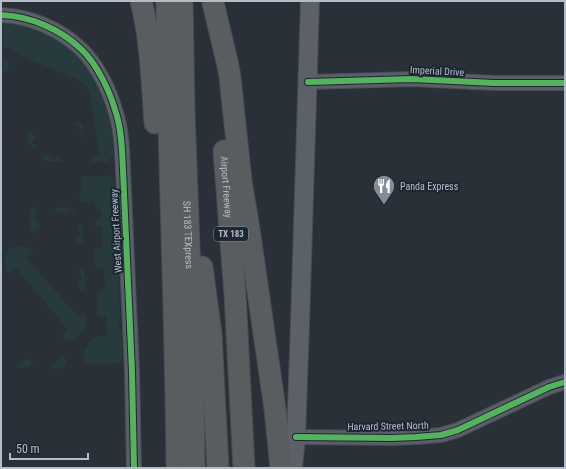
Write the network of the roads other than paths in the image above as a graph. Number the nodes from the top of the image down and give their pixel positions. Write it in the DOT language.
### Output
graph roads {
  1 [pos="141,1"];
  2 [pos="167,1"];
  3 [pos="182,1"];
  4 [pos="192,1"];
  5 [pos="310,1"];
  6 [pos="213,2"];
  7 [pos="1,15"];
  8 [pos="308,82"];
  9 [pos="565,83"];
  10 [pos="171,222"];
  11 [pos="201,260"];
  12 [pos="565,382"];
  13 [pos="176,409"];
  14 [pos="296,437"];
  15 [pos="134,468"];
  16 [pos="165,468"];
  17 [pos="177,468"];
  18 [pos="194,468"];
  19 [pos="204,468"];
  20 [pos="218,468"];
  21 [pos="244,468"];
  22 [pos="281,468"];
  23 [pos="293,468"];
  1 -- 10 [label="highway"];
  2 -- 10 [label="highway"];
  3 -- 18 [label="highway, SH 183 TEXpress"];
  4 -- 11 [label="highway, SH 183 TEXpress"];
  5 -- 8 [label="main road"];
  6 -- 21 [label="highway, Airport Freeway / TX 183"];
  6 -- 22 [label="highway"];
  7 -- 15 [label="street, West Airport Freeway"];
  8 -- 9 [label="street, Imperial Drive"];
  8 -- 14 [label="main road"];
  10 -- 13 [label="highway"];
  11 -- 19 [label="highway, SH 183 TEXpress"];
  11 -- 20 [label="highway"];
  12 -- 14 [label="street, Harvard Street North"];
  13 -- 16 [label="highway"];
  13 -- 17 [label="highway"];
  14 -- 23 [label="main road"];
}
